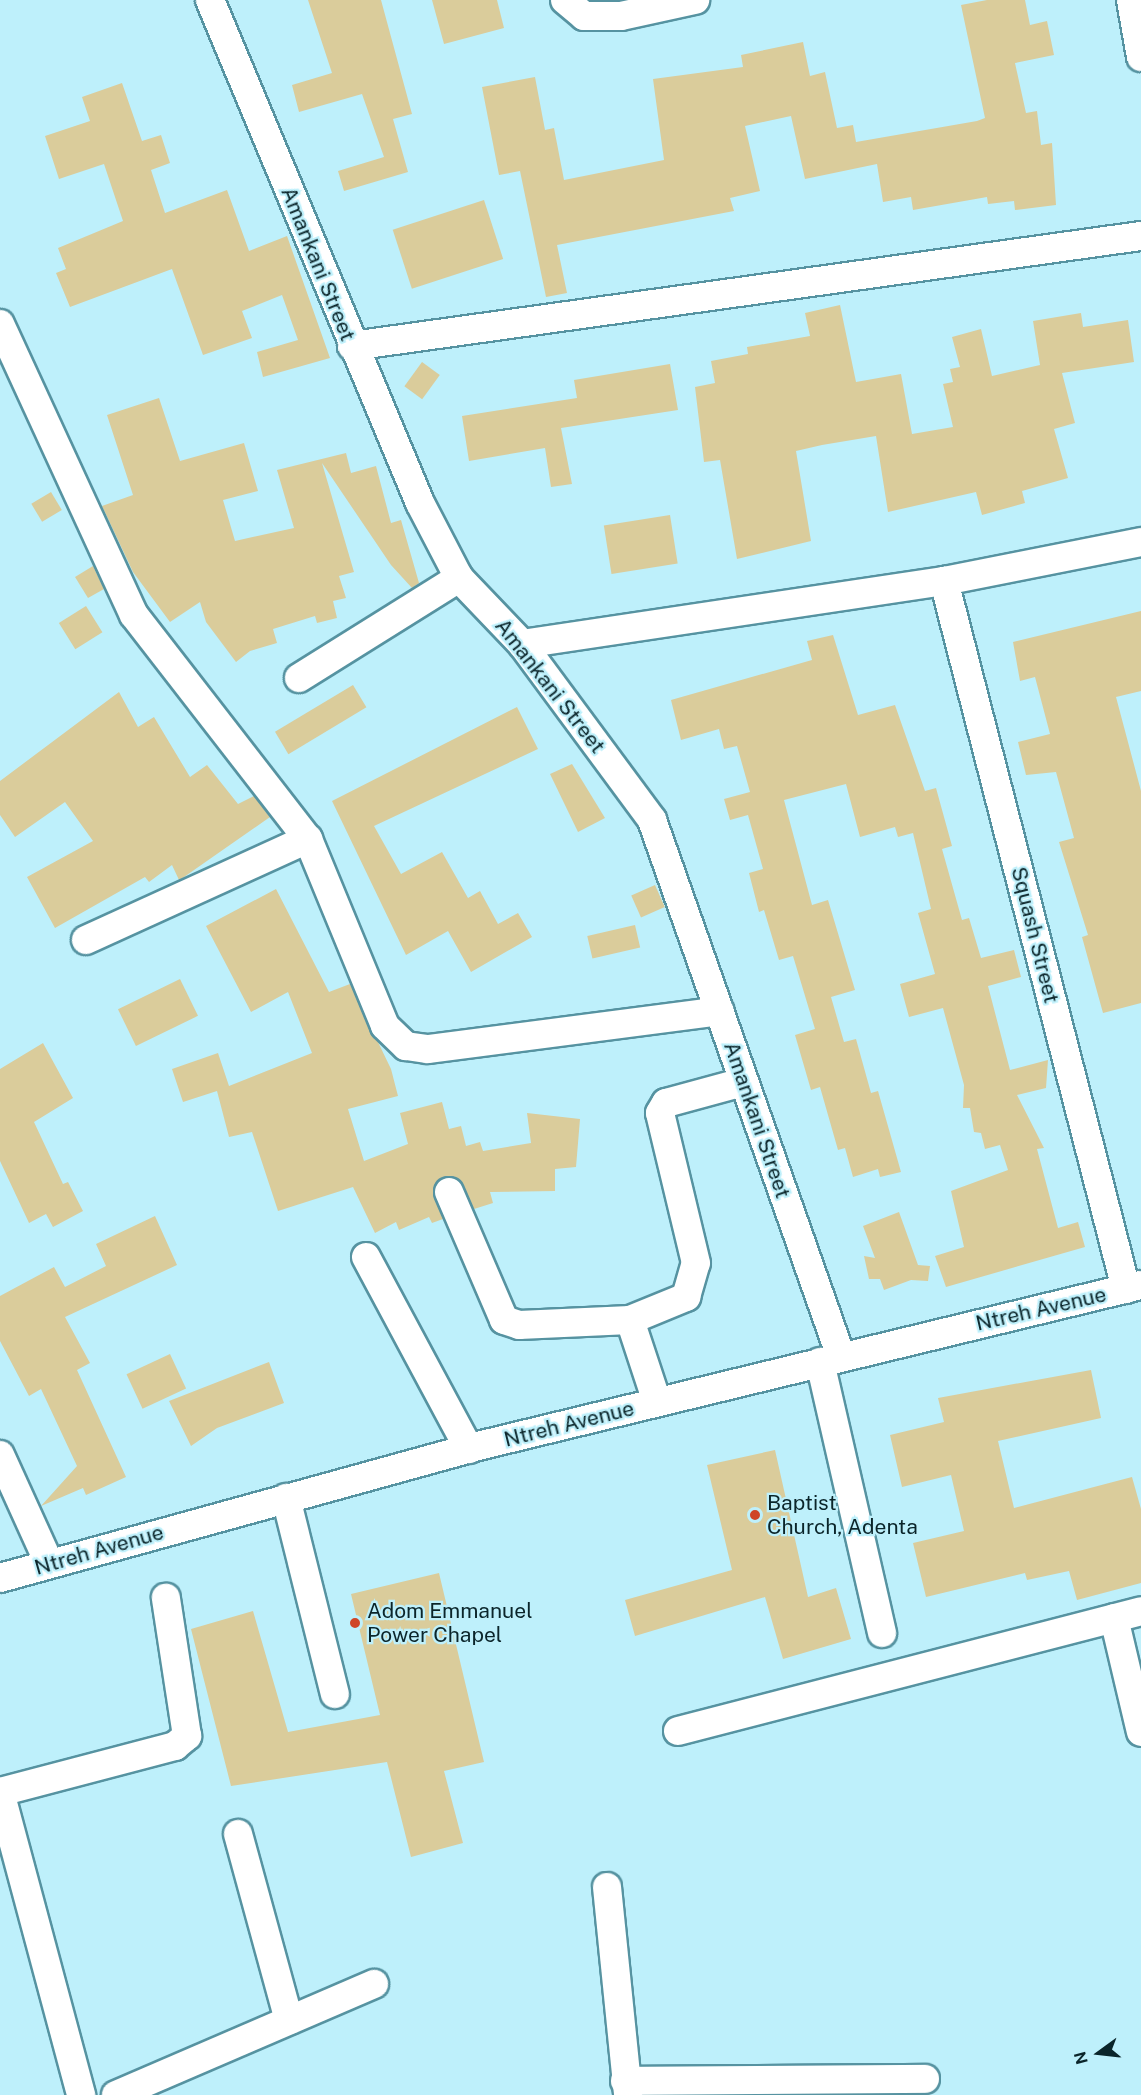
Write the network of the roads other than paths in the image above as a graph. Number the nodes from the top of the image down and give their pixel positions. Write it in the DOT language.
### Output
graph roads {
  1 [pos="210,0"];
  2 [pos="564,0"];
  3 [pos="695,0"];
  4 [pos="1131,0"];
  5 [pos="1141,57"];
  6 [pos="1141,236"];
  7 [pos="0,324"];
  8 [pos="352,346"];
  9 [pos="1141,542"];
  10 [pos="459,578"];
  11 [pos="944,581"];
  12 [pos="522,644"];
  13 [pos="300,678"];
  14 [pos="308,839"];
  15 [pos="86,940"];
  16 [pos="720,1011"];
  17 [pos="743,1082"];
  18 [pos="449,1192"];
  19 [pos="366,1257"];
  20 [pos="1133,1287"];
  21 [pos="630,1320"];
  22 [pos="830,1358"];
  23 [pos="657,1402"];
  24 [pos="469,1449"];
  25 [pos="0,1455"];
  26 [pos="286,1498"];
  27 [pos="49,1563"];
  28 [pos="0,1578"];
  29 [pos="166,1599"];
  30 [pos="1128,1614"];
  31 [pos="882,1632"];
  32 [pos="335,1694"];
  33 [pos="678,1731"];
  34 [pos="1141,1732"];
  35 [pos="0,1792"];
  36 [pos="238,1834"];
  37 [pos="607,1887"];
  38 [pos="374,1984"];
  39 [pos="289,2020"];
  40 [pos="925,2079"];
  41 [pos="626,2088"];
  42 [pos="81,2095"];
  43 [pos="116,2095"];
  1 -- 8 [label="street, Amankani Street"];
  2 -- 3 [label="street"];
  4 -- 5 [label="street"];
  6 -- 8 [label="street"];
  7 -- 14 [label="street"];
  8 -- 10 [label="street, Amankani Street"];
  9 -- 11 [label="street"];
  10 -- 12 [label="street, Amankani Street"];
  10 -- 13 [label="street"];
  11 -- 12 [label="street"];
  11 -- 20 [label="street, Squash Street"];
  12 -- 16 [label="street, Amankani Street"];
  14 -- 15 [label="street"];
  14 -- 16 [label="street"];
  16 -- 17 [label="street, Amankani Street"];
  17 -- 21 [label="street"];
  17 -- 22 [label="street, Amankani Street"];
  18 -- 21 [label="street"];
  19 -- 24 [label="street"];
  20 -- 22 [label="street, Ntreh Avenue"];
  21 -- 23 [label="street"];
  22 -- 23 [label="street, Ntreh Avenue"];
  22 -- 31 [label="street, Amankani Street"];
  23 -- 24 [label="street, Ntreh Avenue"];
  24 -- 26 [label="street, Ntreh Avenue"];
  25 -- 27 [label="street"];
  26 -- 27 [label="street, Ntreh Avenue"];
  26 -- 32 [label="street"];
  27 -- 28 [label="street, Ntreh Avenue"];
  29 -- 35 [label="street"];
  30 -- 33 [label="street"];
  30 -- 34 [label="street"];
  35 -- 42 [label="street"];
  36 -- 39 [label="street"];
  37 -- 41 [label="street"];
  38 -- 39 [label="street"];
  39 -- 43 [label="street"];
  40 -- 41 [label="street"];
}
